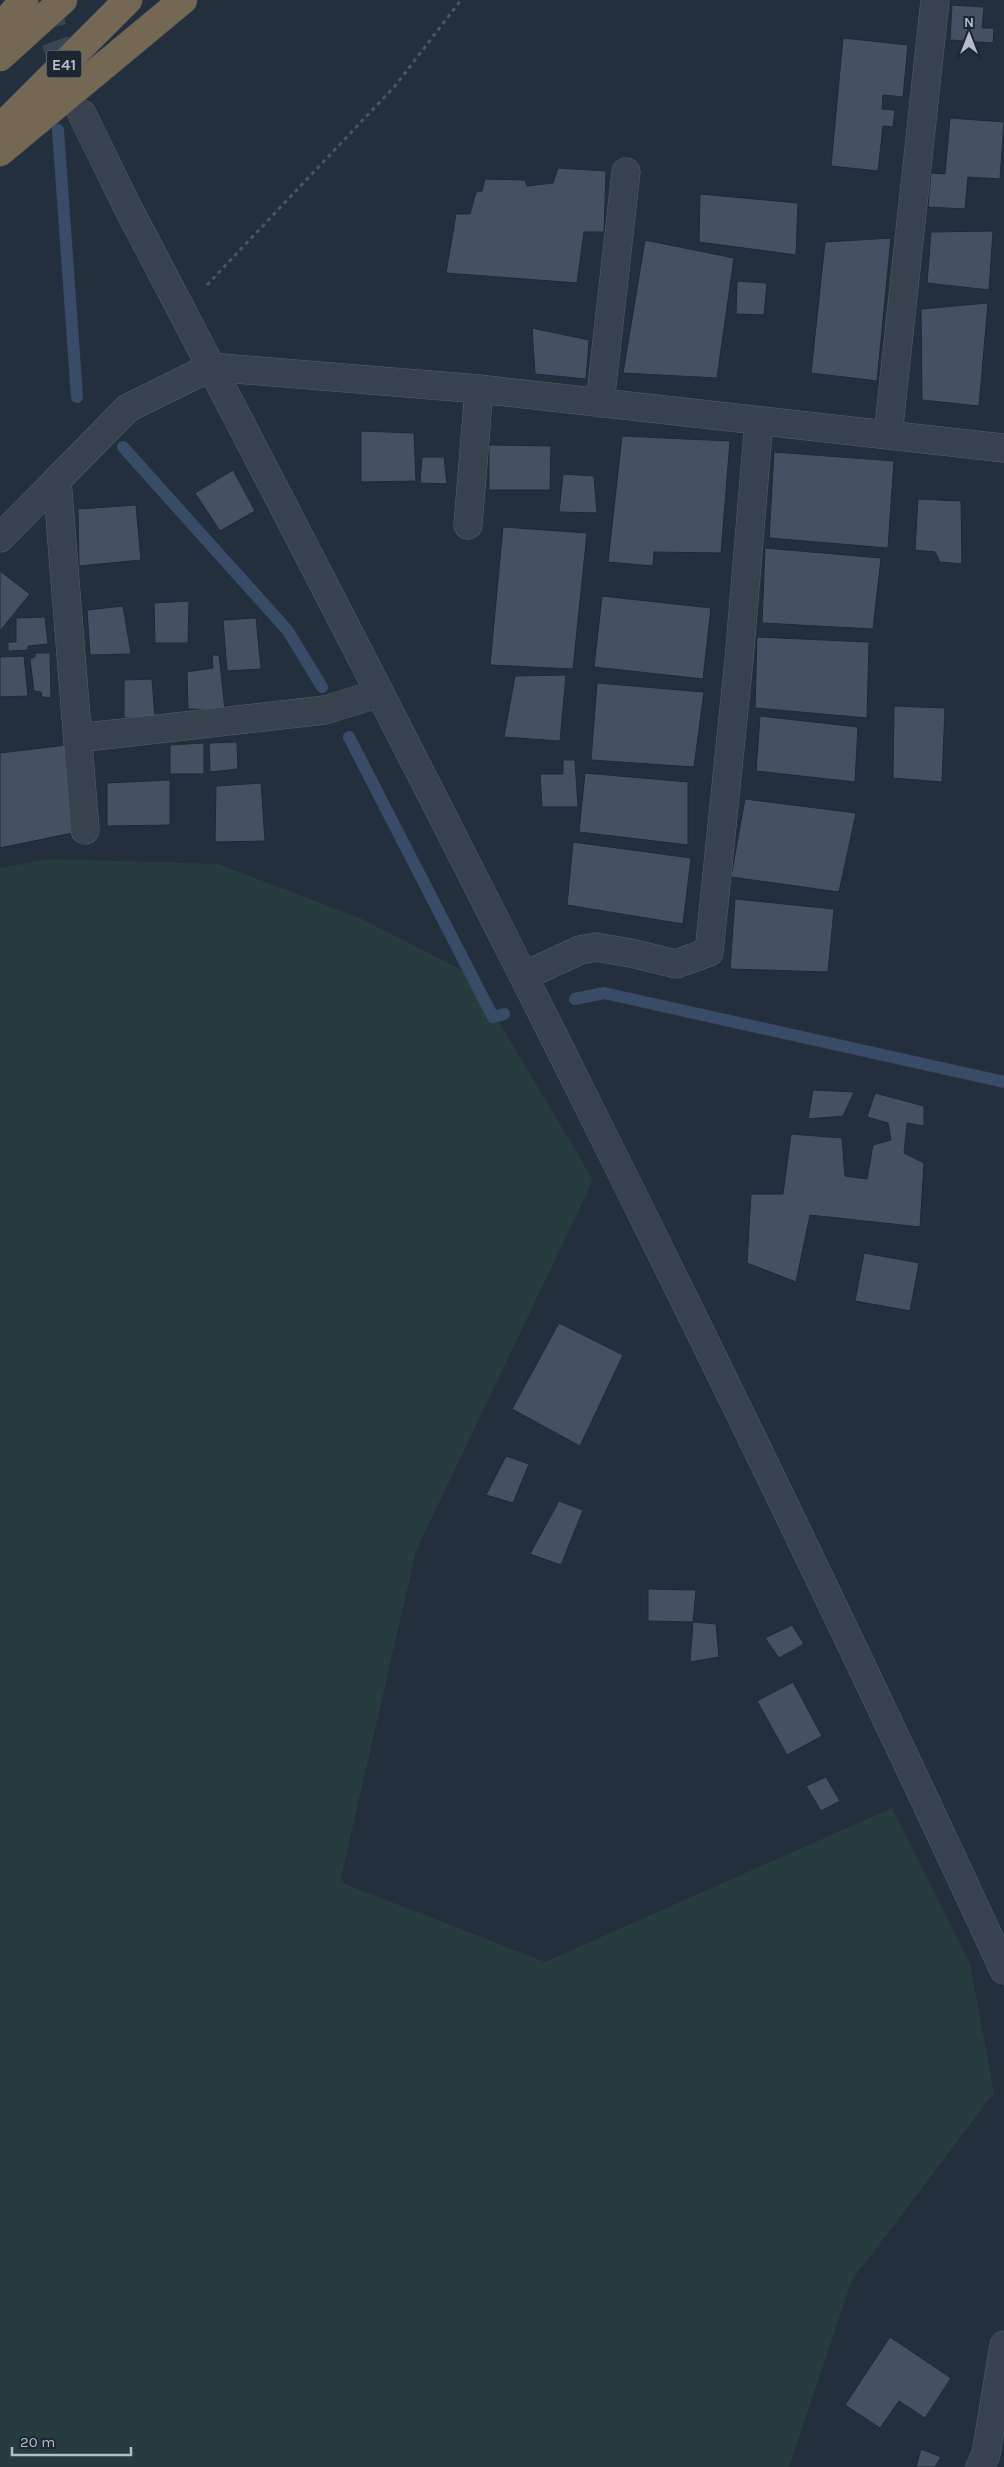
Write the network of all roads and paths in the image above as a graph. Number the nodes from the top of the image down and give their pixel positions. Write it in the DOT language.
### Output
graph roads {
  1 [pos="24,0"];
  2 [pos="63,0"];
  3 [pos="128,0"];
  4 [pos="183,0"];
  5 [pos="461,0"];
  6 [pos="935,0"];
  7 [pos="0,28"];
  8 [pos="0,57"];
  9 [pos="82,114"];
  10 [pos="0,128"];
  11 [pos="0,152"];
  12 [pos="626,172"];
  13 [pos="182,311"];
  14 [pos="211,367"];
  15 [pos="479,389"];
  16 [pos="600,403"];
  17 [pos="758,421"];
  18 [pos="888,435"];
  19 [pos="1004,448"];
  20 [pos="57,480"];
  21 [pos="468,525"];
  22 [pos="0,538"];
  23 [pos="380,693"];
  24 [pos="78,738"];
  25 [pos="85,830"];
  26 [pos="524,976"];
  27 [pos="1004,1970"];
  28 [pos="1004,2345"];
  29 [pos="980,2467"];
  1 -- 7 [label="highway"];
  2 -- 8 [label="highway"];
  3 -- 10 [label="highway, E41"];
  4 -- 11 [label="highway"];
  5 -- 13 [label="path"];
  6 -- 18 [label="street"];
  9 -- 13 [label="street"];
  12 -- 16 [label="street"];
  13 -- 14 [label="street"];
  14 -- 15 [label="street"];
  14 -- 20 [label="street"];
  14 -- 23 [label="street"];
  15 -- 16 [label="street"];
  15 -- 21 [label="street"];
  16 -- 17 [label="street"];
  17 -- 18 [label="street"];
  17 -- 26 [label="street"];
  18 -- 19 [label="street"];
  20 -- 22 [label="street"];
  20 -- 24 [label="street"];
  23 -- 24 [label="street"];
  23 -- 26 [label="street"];
  24 -- 25 [label="street"];
  26 -- 27 [label="street"];
  28 -- 29 [label="street"];
}
